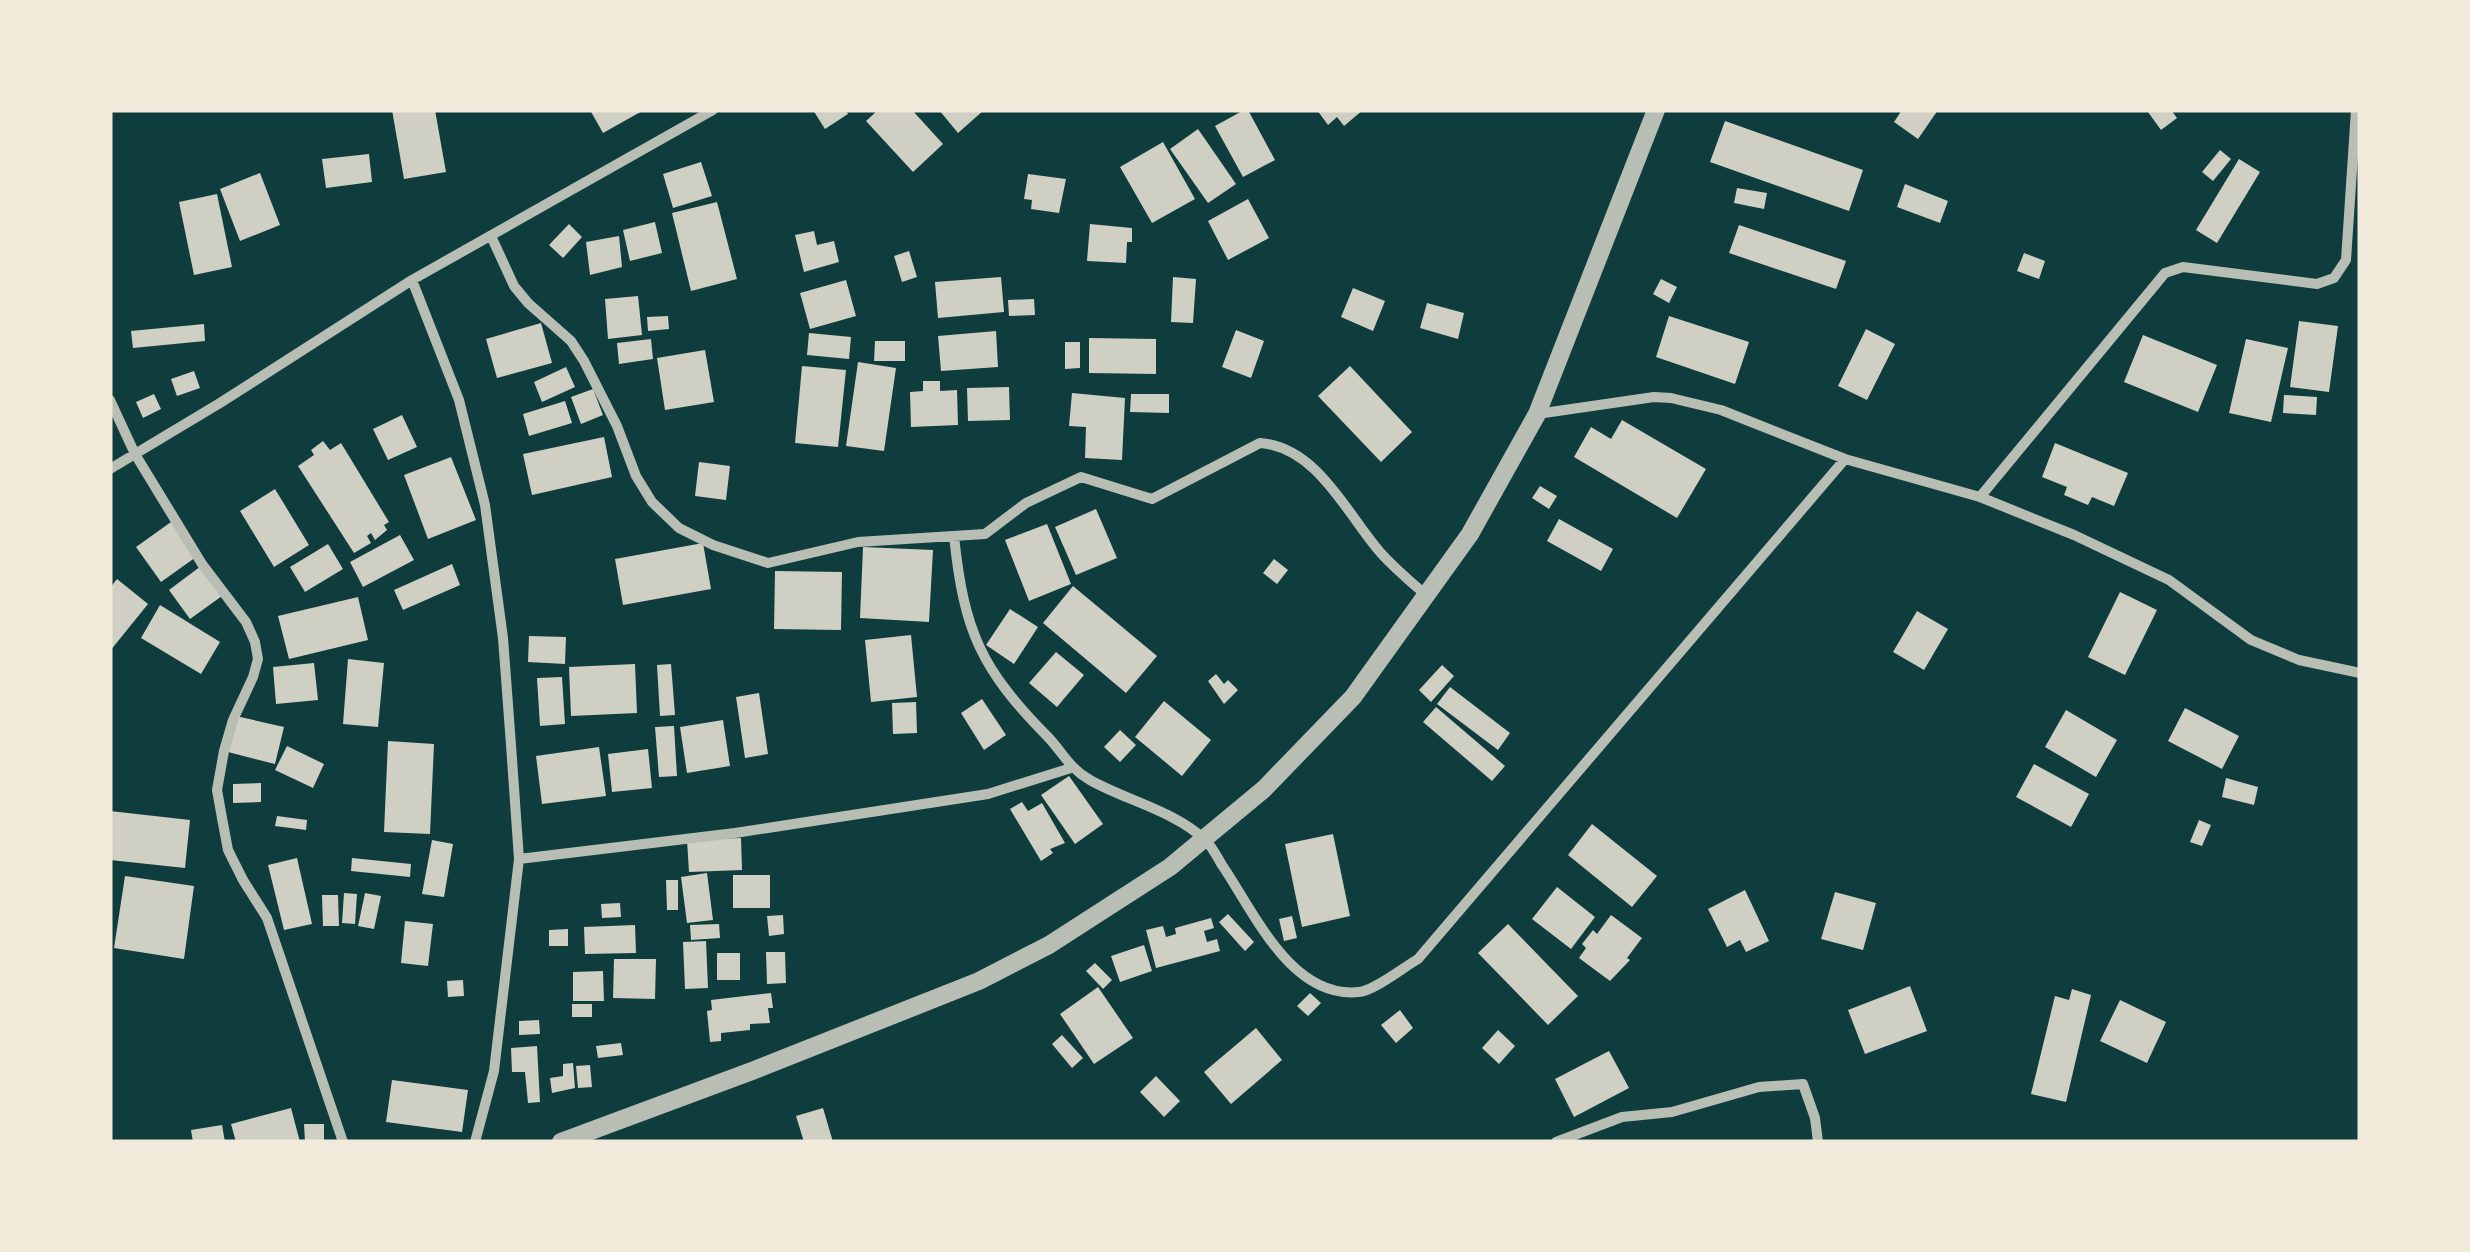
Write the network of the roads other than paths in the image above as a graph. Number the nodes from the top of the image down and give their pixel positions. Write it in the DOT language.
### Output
graph roads {
  1 [pos="713,110"];
  2 [pos="1656,110"];
  3 [pos="2356,110"];
  4 [pos="491,236"];
  5 [pos="412,280"];
  6 [pos="110,400"];
  7 [pos="1538,414"];
  8 [pos="135,454"];
  9 [pos="1845,459"];
  10 [pos="110,469"];
  11 [pos="1980,497"];
  12 [pos="954,536"];
  13 [pos="1428,597"];
  14 [pos="2360,673"];
  15 [pos="1071,768"];
  16 [pos="1205,840"];
  17 [pos="520,859"];
  18 [pos="343,1142"];
  19 [pos="475,1142"];
  20 [pos="561,1142"];
  21 [pos="1556,1142"];
  22 [pos="1818,1142"];
  1 -- 4 [label="street"];
  2 -- 7 [label="street"];
  3 -- 11 [label="street"];
  4 -- 5 [label="street"];
  4 -- 12 [label="street"];
  5 -- 8 [label="street"];
  5 -- 17 [label="street"];
  6 -- 8 [label="street"];
  7 -- 9 [label="street"];
  7 -- 13 [label="street"];
  8 -- 10 [label="street"];
  8 -- 18 [label="street"];
  9 -- 11 [label="street"];
  9 -- 16 [label="street"];
  11 -- 14 [label="street"];
  12 -- 13 [label="street"];
  12 -- 15 [label="street"];
  13 -- 16 [label="street"];
  15 -- 16 [label="street"];
  15 -- 17 [label="street"];
  16 -- 20 [label="street"];
  17 -- 19 [label="street"];
  21 -- 22 [label="street"];
}
